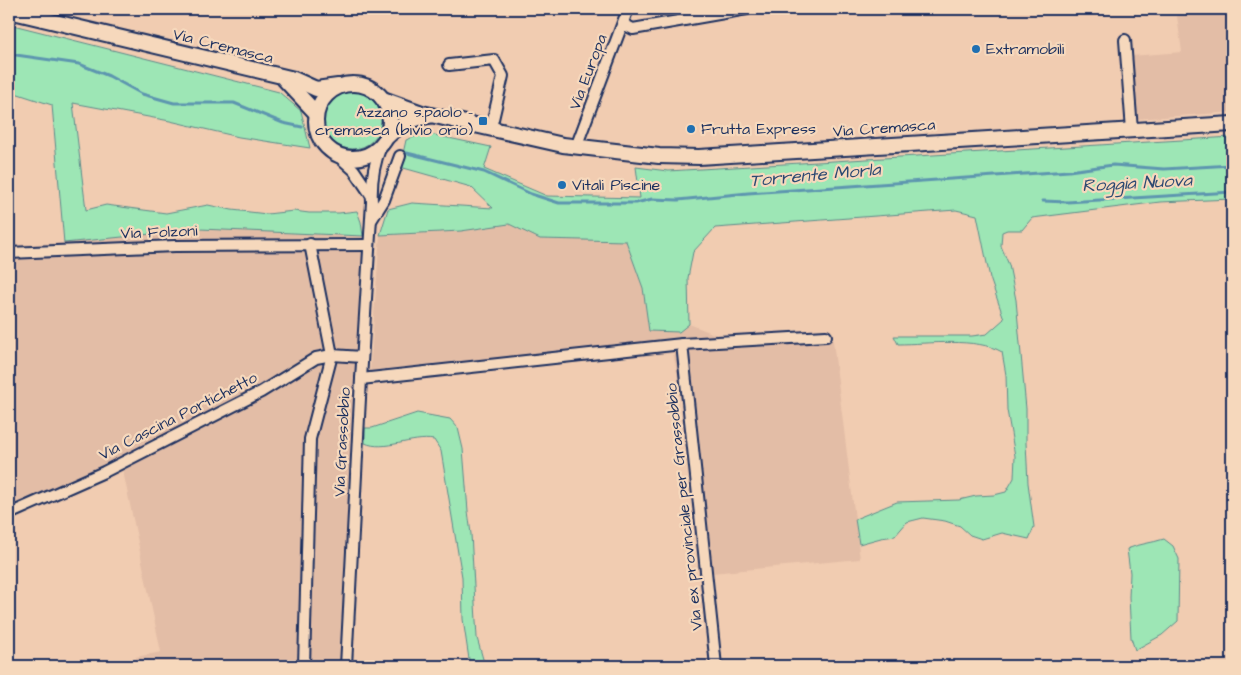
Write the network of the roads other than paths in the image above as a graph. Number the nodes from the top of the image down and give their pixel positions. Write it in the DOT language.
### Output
graph roads {
  1 [pos="628,9"];
  2 [pos="748,9"];
  3 [pos="9,11"];
  4 [pos="622,24"];
  5 [pos="1125,40"];
  6 [pos="449,65"];
  7 [pos="284,78"];
  8 [pos="338,86"];
  9 [pos="383,99"];
  10 [pos="316,113"];
  11 [pos="436,116"];
  12 [pos="1232,124"];
  13 [pos="491,128"];
  14 [pos="1132,130"];
  15 [pos="383,142"];
  16 [pos="576,146"];
  17 [pos="336,154"];
  18 [pos="400,156"];
  19 [pos="372,195"];
  20 [pos="371,219"];
  21 [pos="310,244"];
  22 [pos="369,245"];
  23 [pos="9,253"];
  24 [pos="826,336"];
  25 [pos="682,344"];
  26 [pos="332,356"];
  27 [pos="362,357"];
  28 [pos="361,379"];
  29 [pos="9,514"];
  30 [pos="304,666"];
  31 [pos="346,666"];
  32 [pos="716,666"];
  1 -- 4 [label="street, Via Europa"];
  2 -- 4 [label="street"];
  3 -- 7 [label="main road, Via Cremasca"];
  4 -- 16 [label="street, Via Europa"];
  5 -- 14 [label="street"];
  6 -- 13 [label="street"];
  7 -- 8 [label="main road, Via Cremasca"];
  7 -- 10 [label="main road, Via Cremasca"];
  8 -- 9 [label="main road"];
  8 -- 10 [label="main road"];
  9 -- 11 [label="main road, Via Cremasca"];
  9 -- 15 [label="main road"];
  10 -- 17 [label="main road"];
  11 -- 13 [label="main road, Via Cremasca"];
  11 -- 15 [label="main road, Via Cremasca"];
  12 -- 14 [label="main road, Via Cremasca"];
  13 -- 16 [label="main road, Via Cremasca"];
  14 -- 16 [label="main road, Via Cremasca"];
  15 -- 17 [label="main road"];
  15 -- 19 [label="street, Via Grassobbio"];
  17 -- 19 [label="street"];
  18 -- 20 [label="street, Via Grassobbio"];
  19 -- 20 [label="street, Via Grassobbio"];
  20 -- 22 [label="street, Via Grassobbio"];
  21 -- 22 [label="street, Via Folzoni"];
  21 -- 23 [label="street, Via Folzoni"];
  21 -- 26 [label="street"];
  22 -- 27 [label="street, Via Grassobbio"];
  24 -- 25 [label="street"];
  25 -- 28 [label="street"];
  25 -- 32 [label="street, Via ex provinciale per Grassobbio"];
  26 -- 27 [label="street, Via Cascina Portichetto"];
  26 -- 29 [label="street, Via Cascina Portichetto"];
  26 -- 30 [label="street"];
  27 -- 28 [label="street, Via Grassobbio"];
  28 -- 31 [label="street, Via Grassobbio"];
}
